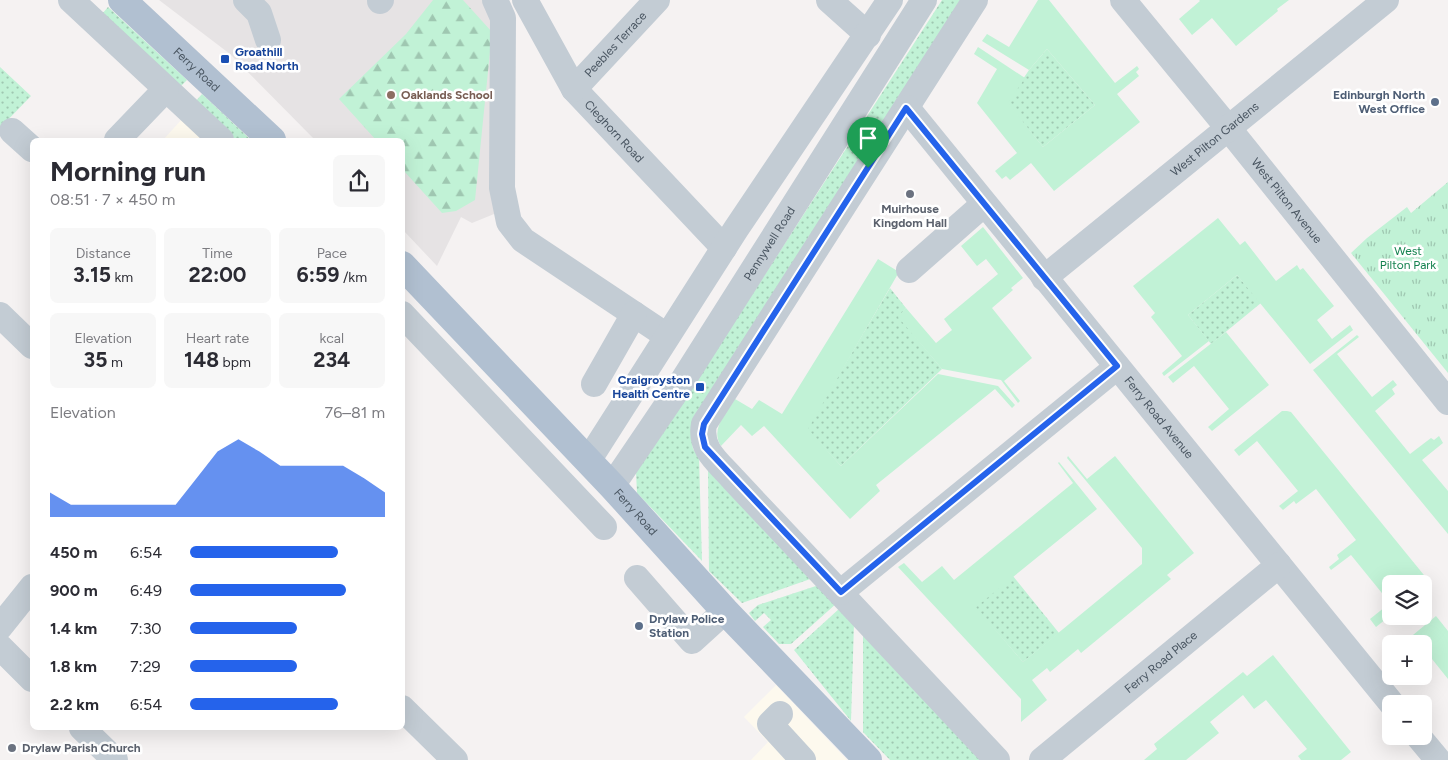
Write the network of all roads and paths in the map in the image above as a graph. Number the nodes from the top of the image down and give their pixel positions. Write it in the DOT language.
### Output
graph roads {
  1 [pos="71,0"];
  2 [pos="122,0"];
  3 [pos="246,0"];
  4 [pos="495,0"];
  5 [pos="525,0"];
  6 [pos="657,0"];
  7 [pos="829,0"];
  8 [pos="890,0"];
  9 [pos="924,0"];
  10 [pos="975,0"];
  11 [pos="1123,0"];
  12 [pos="1386,0"];
  13 [pos="868,35"];
  14 [pos="268,40"];
  15 [pos="166,89"];
  16 [pos="574,89"];
  17 [pos="906,108"];
  18 [pos="1229,128"];
  19 [pos="12,131"];
  20 [pos="118,138"];
  21 [pos="219,138"];
  22 [pos="270,138"];
  23 [pos="30,148"];
  24 [pos="984,204"];
  25 [pos="724,248"];
  26 [pos="405,267"];
  27 [pos="909,270"];
  28 [pos="1044,278"];
  29 [pos="634,314"];
  30 [pos="0,315"];
  31 [pos="405,317"];
  32 [pos="667,336"];
  33 [pos="30,344"];
  34 [pos="1117,366"];
  35 [pos="594,384"];
  36 [pos="1448,402"];
  37 [pos="588,461"];
  38 [pos="612,486"];
  39 [pos="604,527"];
  40 [pos="1279,565"];
  41 [pos="637,578"];
  42 [pos="30,590"];
  43 [pos="841,592"];
  44 [pos="725,611"];
  45 [pos="0,627"];
  46 [pos="0,646"];
  47 [pos="30,677"];
  48 [pos="1385,695"];
  49 [pos="405,711"];
  50 [pos="780,714"];
  51 [pos="84,730"];
  52 [pos="1425,745"];
  53 [pos="115,760"];
  54 [pos="455,760"];
  55 [pos="802,760"];
  56 [pos="868,760"];
  57 [pos="997,760"];
  58 [pos="1042,760"];
  59 [pos="1437,760"];
  1 -- 15 [label="street"];
  2 -- 22 [label="main road, Ferry Road"];
  3 -- 14 [label="street"];
  4 -- 29 [label="street"];
  5 -- 16 [label="street, Cleghorn Road"];
  6 -- 16 [label="street, Peebles Terrace"];
  7 -- 13 [label="street"];
  8 -- 13 [label="street"];
  9 -- 38 [label="street, Pennywell Road"];
  10 -- 17 [label="street"];
  11 -- 18 [label="street, West Pilton Avenue"];
  12 -- 18 [label="street, West Pilton Gardens"];
  13 -- 25 [label="street"];
  15 -- 20 [label="street"];
  15 -- 21 [label="street"];
  16 -- 25 [label="street, Cleghorn Road"];
  17 -- 24 [label="street, Ferry Road Avenue"];
  17 -- 43 [label="street"];
  18 -- 28 [label="street, West Pilton Gardens"];
  18 -- 36 [label="street, West Pilton Avenue"];
  19 -- 23 [label="street"];
  24 -- 27 [label="street"];
  24 -- 28 [label="street, Ferry Road Avenue"];
  25 -- 32 [label="street"];
  26 -- 37 [label="main road, Ferry Road"];
  28 -- 34 [label="street, Ferry Road Avenue"];
  29 -- 32 [label="street"];
  29 -- 35 [label="street"];
  30 -- 33 [label="street"];
  31 -- 39 [label="street"];
  32 -- 37 [label="street"];
  34 -- 40 [label="street, Ferry Road Avenue"];
  34 -- 43 [label="street"];
  37 -- 38 [label="main road, Ferry Road"];
  38 -- 44 [label="main road, Ferry Road"];
  40 -- 48 [label="street, Ferry Road Avenue"];
  40 -- 58 [label="street, Ferry Road Place"];
  41 -- 44 [label="street"];
  42 -- 45 [label="street"];
  43 -- 57 [label="street"];
  44 -- 56 [label="main road, Ferry Road"];
  46 -- 47 [label="street"];
  49 -- 54 [label="street"];
  50 -- 55 [label="street"];
  51 -- 53 [label="street"];
  52 -- 59 [label="street"];
}
